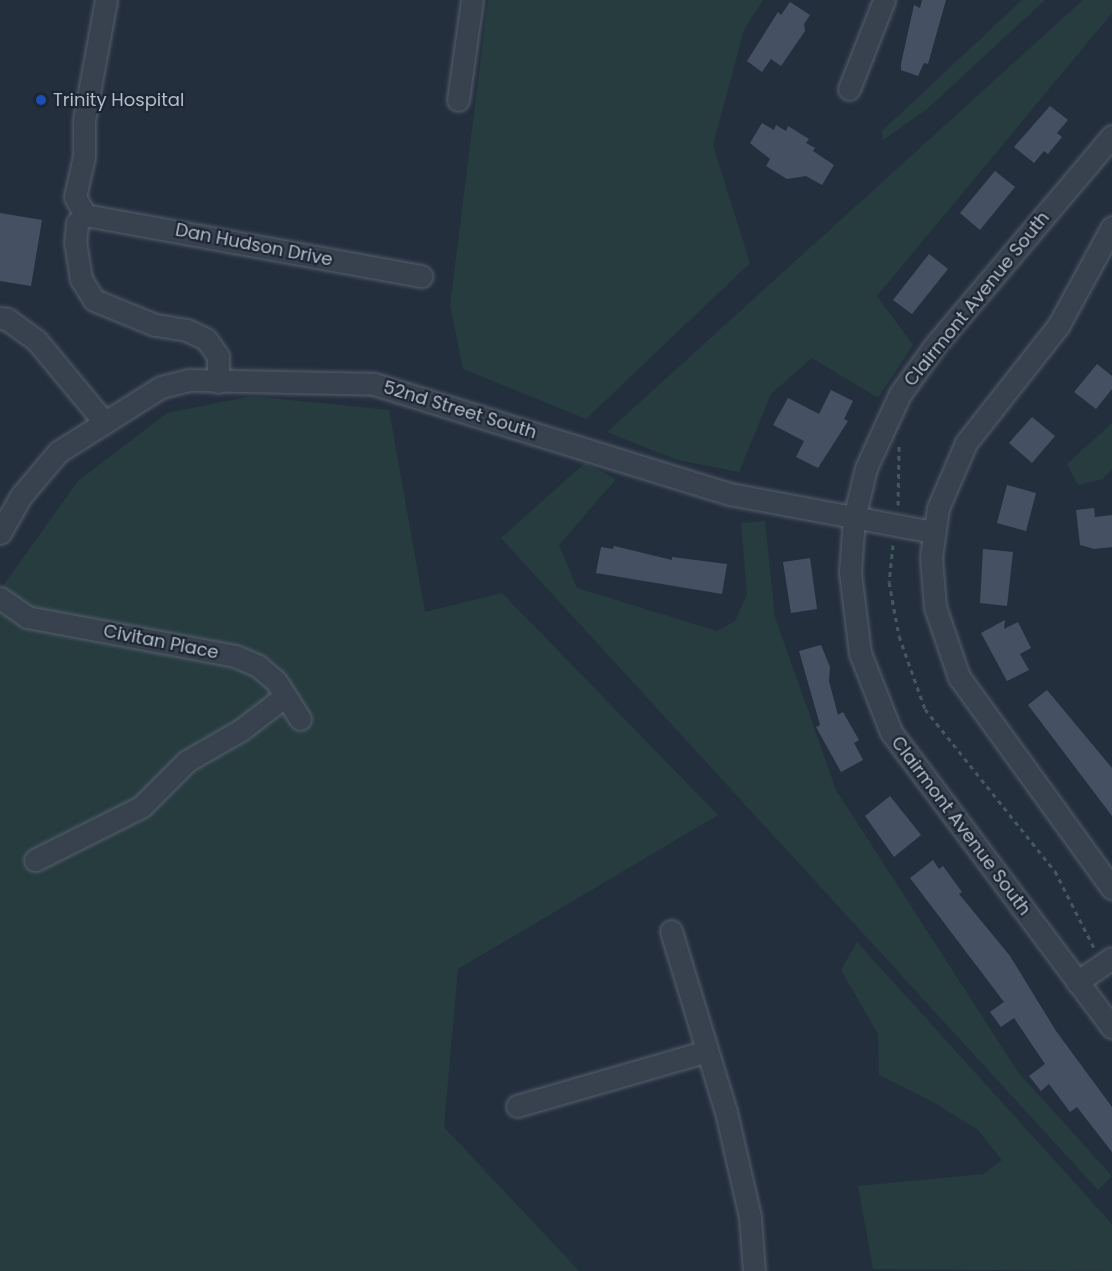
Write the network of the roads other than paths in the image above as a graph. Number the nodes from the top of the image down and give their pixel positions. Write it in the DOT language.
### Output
graph roads {
  1 [pos="106,0"];
  2 [pos="472,0"];
  3 [pos="884,0"];
  4 [pos="849,89"];
  5 [pos="458,100"];
  6 [pos="1112,136"];
  7 [pos="85,215"];
  8 [pos="1112,227"];
  9 [pos="422,276"];
  10 [pos="0,318"];
  11 [pos="218,382"];
  12 [pos="104,422"];
  13 [pos="854,518"];
  14 [pos="1,527"];
  15 [pos="933,532"];
  16 [pos="0,598"];
  17 [pos="285,696"];
  18 [pos="300,719"];
  19 [pos="35,860"];
  20 [pos="1112,888"];
  21 [pos="670,931"];
  22 [pos="1107,961"];
  23 [pos="1077,982"];
  24 [pos="1112,1027"];
  25 [pos="707,1051"];
  26 [pos="517,1106"];
  27 [pos="754,1271"];
  1 -- 7 [label="street"];
  2 -- 5 [label="street"];
  3 -- 4 [label="street"];
  6 -- 13 [label="street, Clairmont Avenue South"];
  7 -- 9 [label="street, Dan Hudson Drive"];
  7 -- 11 [label="street"];
  8 -- 15 [label="street"];
  10 -- 12 [label="street"];
  11 -- 12 [label="street, 52nd Street South"];
  11 -- 13 [label="street, 52nd Street South"];
  12 -- 14 [label="street, 52nd Street South"];
  13 -- 15 [label="street, 52nd Street South"];
  13 -- 23 [label="street, Clairmont Avenue South"];
  15 -- 20 [label="street"];
  16 -- 17 [label="street, Civitan Place"];
  17 -- 18 [label="street, Civitan Place"];
  17 -- 19 [label="street"];
  21 -- 25 [label="street"];
  22 -- 23 [label="street"];
  23 -- 24 [label="street, Clairmont Avenue South"];
  25 -- 26 [label="street"];
  25 -- 27 [label="street"];
}
